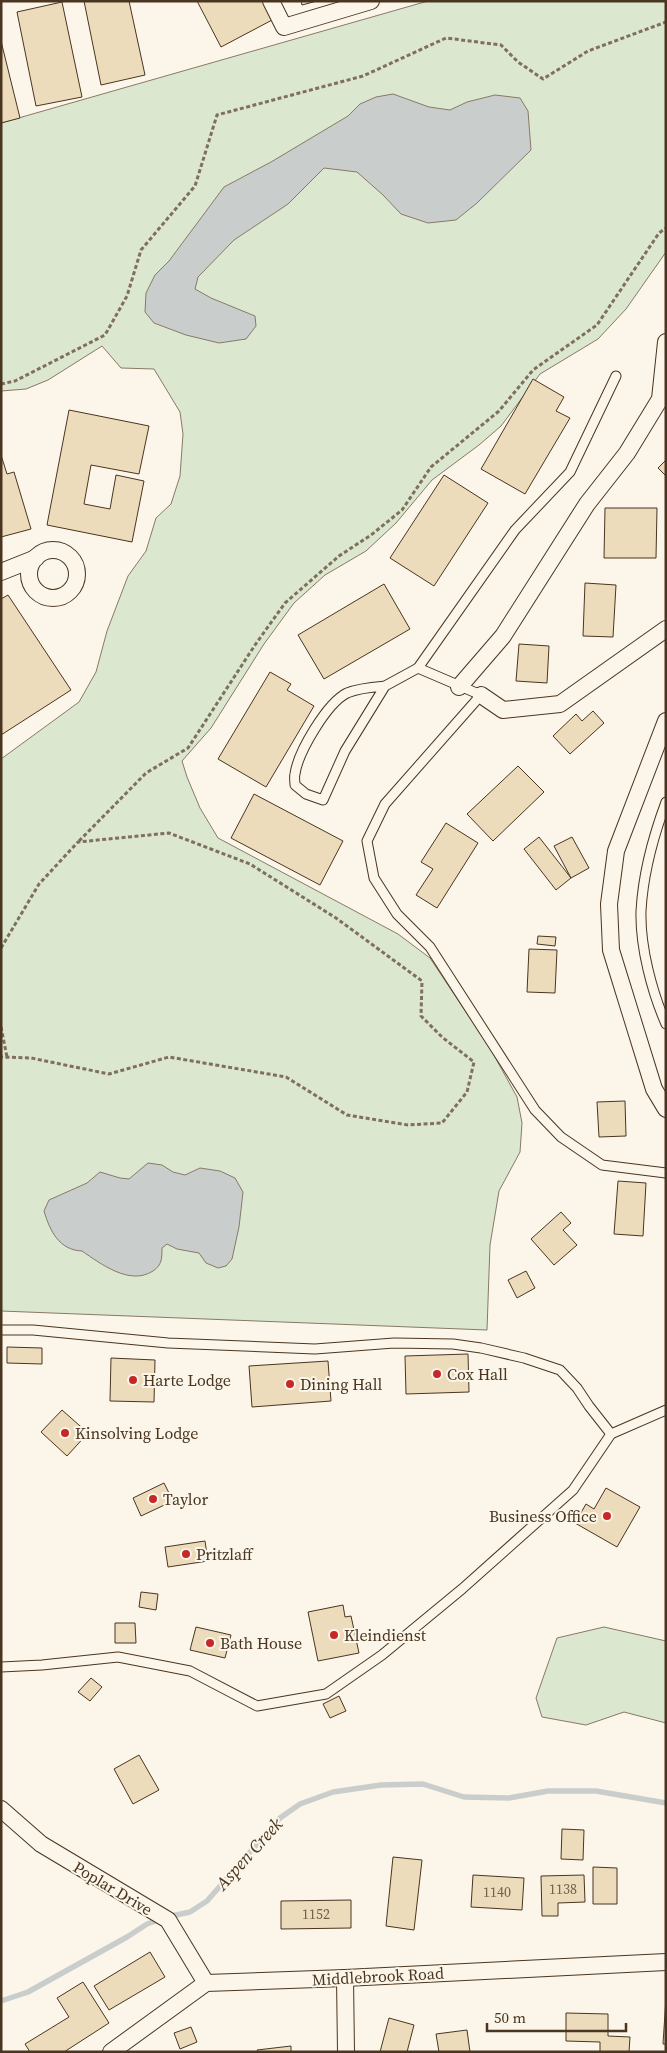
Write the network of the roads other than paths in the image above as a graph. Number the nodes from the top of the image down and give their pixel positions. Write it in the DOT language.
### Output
graph roads {
  1 [pos="271,1"];
  2 [pos="371,1"];
  3 [pos="666,342"];
  4 [pos="616,376"];
  5 [pos="36,558"];
  6 [pos="1,572"];
  7 [pos="666,629"];
  8 [pos="418,668"];
  9 [pos="385,686"];
  10 [pos="459,687"];
  11 [pos="481,695"];
  12 [pos="666,721"];
  13 [pos="666,802"];
  14 [pos="666,1024"];
  15 [pos="666,1109"];
  16 [pos="666,1173"];
  17 [pos="1,1330"];
  18 [pos="666,1410"];
  19 [pos="611,1434"];
  20 [pos="1,1667"];
  21 [pos="1,1809"];
  22 [pos="666,1962"];
  23 [pos="345,1978"];
  24 [pos="206,1983"];
  25 [pos="112,2052"];
  26 [pos="346,2052"];
  1 -- 2 [label="street"];
  3 -- 10 [label="street"];
  4 -- 8 [label="lane"];
  5 -- 6 [label="street"];
  7 -- 11 [label="street"];
  8 -- 9 [label="lane"];
  8 -- 10 [label="lane"];
  9 -- 9 [label="lane"];
  10 -- 11 [label="lane"];
  11 -- 16 [label="lane"];
  12 -- 15 [label="street"];
  13 -- 14 [label="lane"];
  17 -- 19 [label="lane"];
  18 -- 19 [label="lane"];
  19 -- 20 [label="lane"];
  21 -- 24 [label="street, Poplar Drive"];
  22 -- 23 [label="street, Middlebrook Road"];
  23 -- 24 [label="street, Middlebrook Road"];
  23 -- 26 [label="street"];
  24 -- 25 [label="street"];
}
